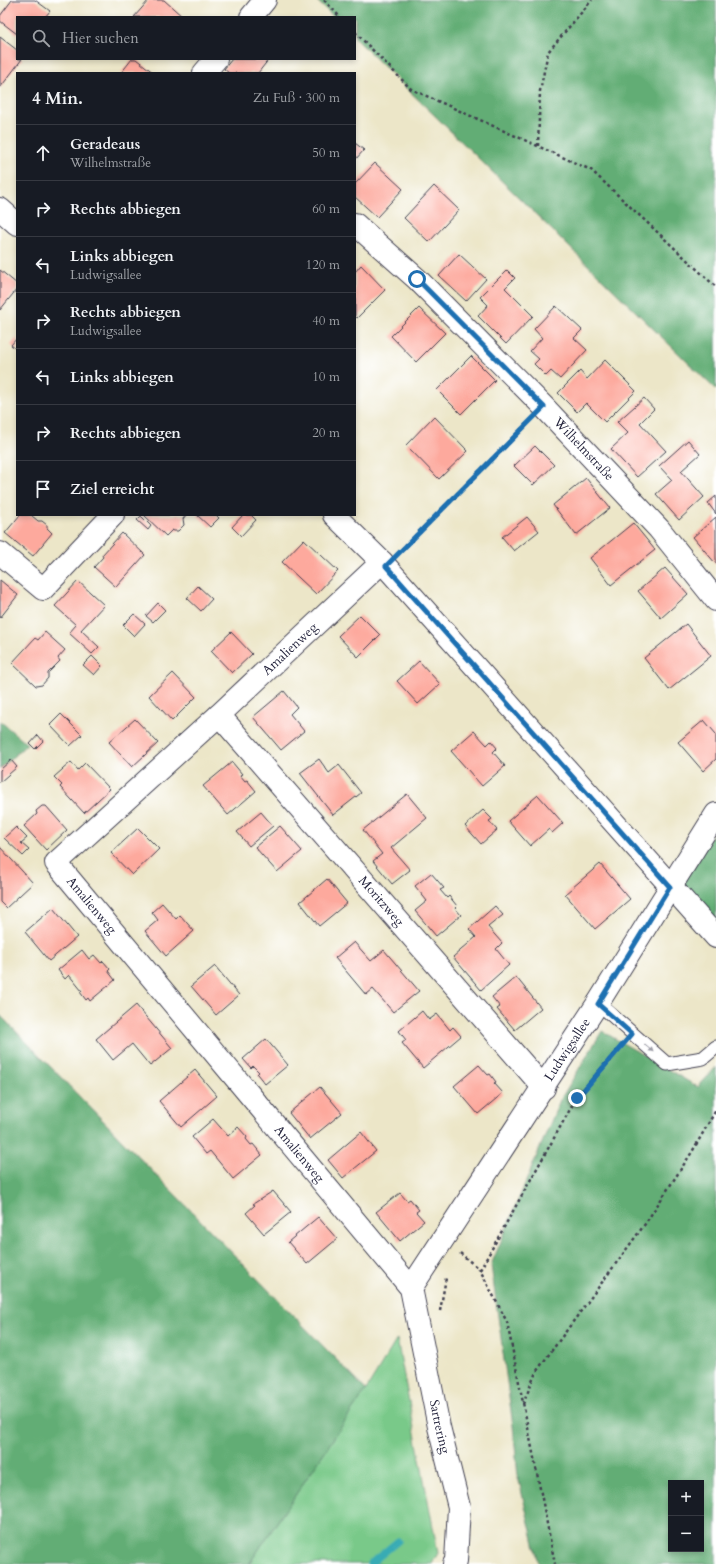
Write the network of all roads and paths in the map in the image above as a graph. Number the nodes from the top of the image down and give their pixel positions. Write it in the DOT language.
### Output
graph roads {
  1 [pos="265,0"];
  2 [pos="324,0"];
  3 [pos="592,0"];
  4 [pos="252,16"];
  5 [pos="339,16"];
  6 [pos="356,33"];
  7 [pos="215,60"];
  8 [pos="205,72"];
  9 [pos="538,146"];
  10 [pos="0,209"];
  11 [pos="16,223"];
  12 [pos="356,225"];
  13 [pos="716,287"];
  14 [pos="544,407"];
  15 [pos="112,516"];
  16 [pos="335,516"];
  17 [pos="0,553"];
  18 [pos="384,564"];
  19 [pos="716,600"];
  20 [pos="219,715"];
  21 [pos="716,814"];
  22 [pos="670,887"];
  23 [pos="716,937"];
  24 [pos="598,1004"];
  25 [pos="632,1034"];
  26 [pos="716,1047"];
  27 [pos="544,1088"];
  28 [pos="716,1110"];
  29 [pos="461,1254"];
  30 [pos="480,1270"];
  31 [pos="411,1288"];
  32 [pos="523,1405"];
  33 [pos="454,1564"];
  34 [pos="555,1564"];
  1 -- 4 [label="street"];
  2 -- 5 [label="path"];
  3 -- 9 [label="path"];
  6 -- 9 [label="path"];
  7 -- 8 [label="street"];
  9 -- 13 [label="path"];
  10 -- 11 [label="street"];
  12 -- 14 [label="street, Wilhelmstraße"];
  14 -- 18 [label="path"];
  14 -- 19 [label="street, Wilhelmstraße"];
  15 -- 17 [label="street"];
  16 -- 18 [label="street"];
  18 -- 20 [label="street, Amalienweg"];
  18 -- 22 [label="street"];
  20 -- 27 [label="street, Moritzweg"];
  20 -- 31 [label="street, Amalienweg"];
  21 -- 22 [label="street"];
  22 -- 23 [label="street"];
  22 -- 24 [label="street, Ludwigsallee"];
  24 -- 25 [label="lane"];
  24 -- 27 [label="street, Ludwigsallee"];
  25 -- 26 [label="lane, one-way"];
  25 -- 30 [label="path"];
  27 -- 31 [label="street, Ludwigsallee"];
  28 -- 32 [label="path"];
  29 -- 30 [label="path"];
  30 -- 32 [label="path"];
  31 -- 33 [label="street, Sartrering"];
  32 -- 34 [label="path"];
}
